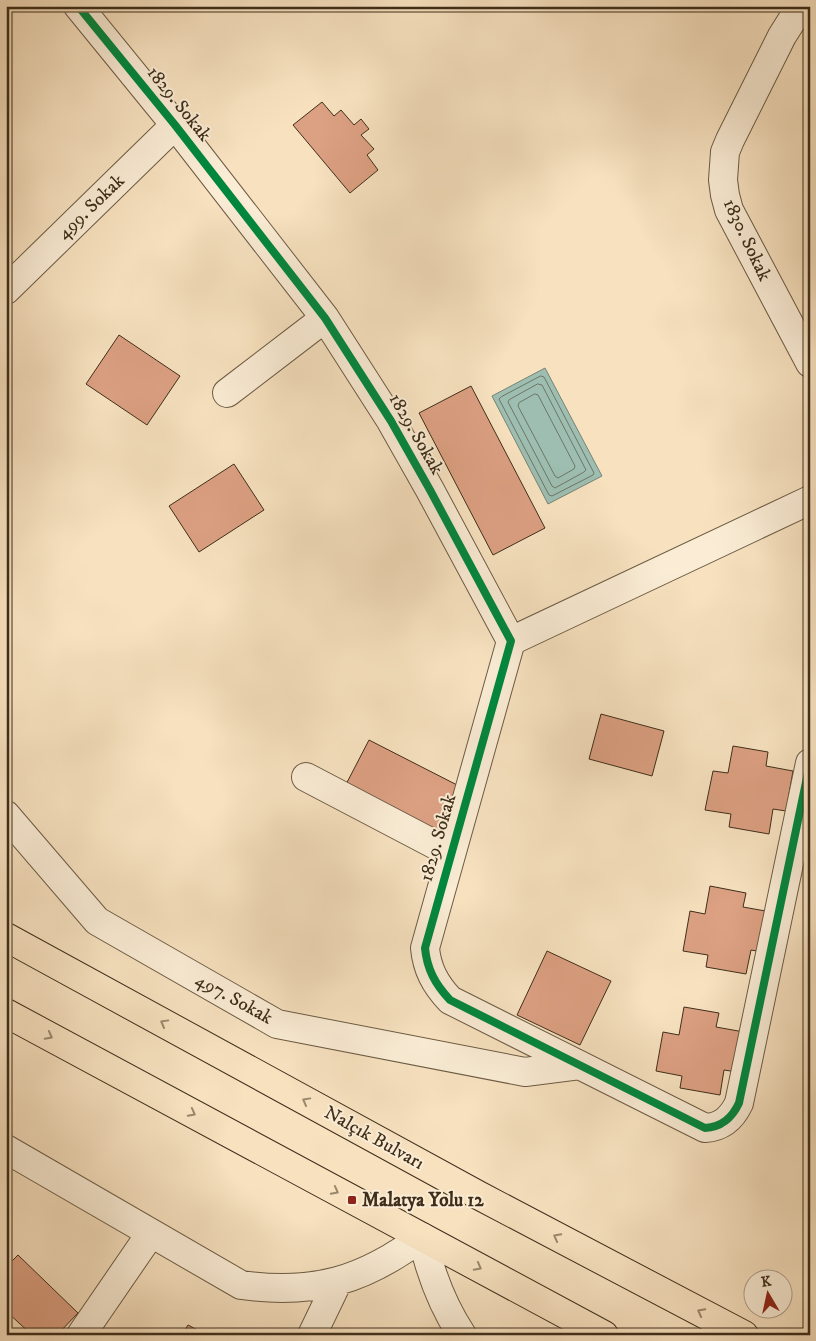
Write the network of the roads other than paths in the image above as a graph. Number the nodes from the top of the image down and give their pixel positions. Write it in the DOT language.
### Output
graph roads {
  1 [pos="78,6"];
  2 [pos="801,6"];
  3 [pos="175,125"];
  4 [pos="6,290"];
  5 [pos="325,318"];
  6 [pos="810,363"];
  7 [pos="227,394"];
  8 [pos="810,500"];
  9 [pos="511,641"];
  10 [pos="810,763"];
  11 [pos="306,777"];
  12 [pos="6,815"];
  13 [pos="451,853"];
  14 [pos="6,936"];
  15 [pos="6,1013"];
  16 [pos="580,1065"];
  17 [pos="6,1149"];
  18 [pos="151,1233"];
  19 [pos="422,1237"];
  20 [pos="338,1281"];
  21 [pos="81,1335"];
  22 [pos="312,1335"];
  23 [pos="462,1335"];
  24 [pos="604,1335"];
  25 [pos="744,1335"];
  1 -- 3 [label="street, 1829. Sokak"];
  2 -- 6 [label="street, 1830. Sokak"];
  3 -- 4 [label="street, 499. Sokak"];
  3 -- 5 [label="street, 1829. Sokak"];
  5 -- 7 [label="street"];
  5 -- 9 [label="street, 1829. Sokak"];
  8 -- 9 [label="street"];
  9 -- 13 [label="street, 1829. Sokak"];
  10 -- 16 [label="street"];
  11 -- 13 [label="street"];
  12 -- 16 [label="street, 497. Sokak"];
  13 -- 16 [label="street, 1829. Sokak"];
  25 -- 14 [label="highway, Nalçık Bulvarı, one-way"];
  15 -- 19 [label="highway, one-way"];
  17 -- 18 [label="street"];
  18 -- 20 [label="street"];
  18 -- 21 [label="street"];
  19 -- 20 [label="street"];
  19 -- 23 [label="street"];
  19 -- 24 [label="highway, one-way"];
  20 -- 22 [label="street"];
}
